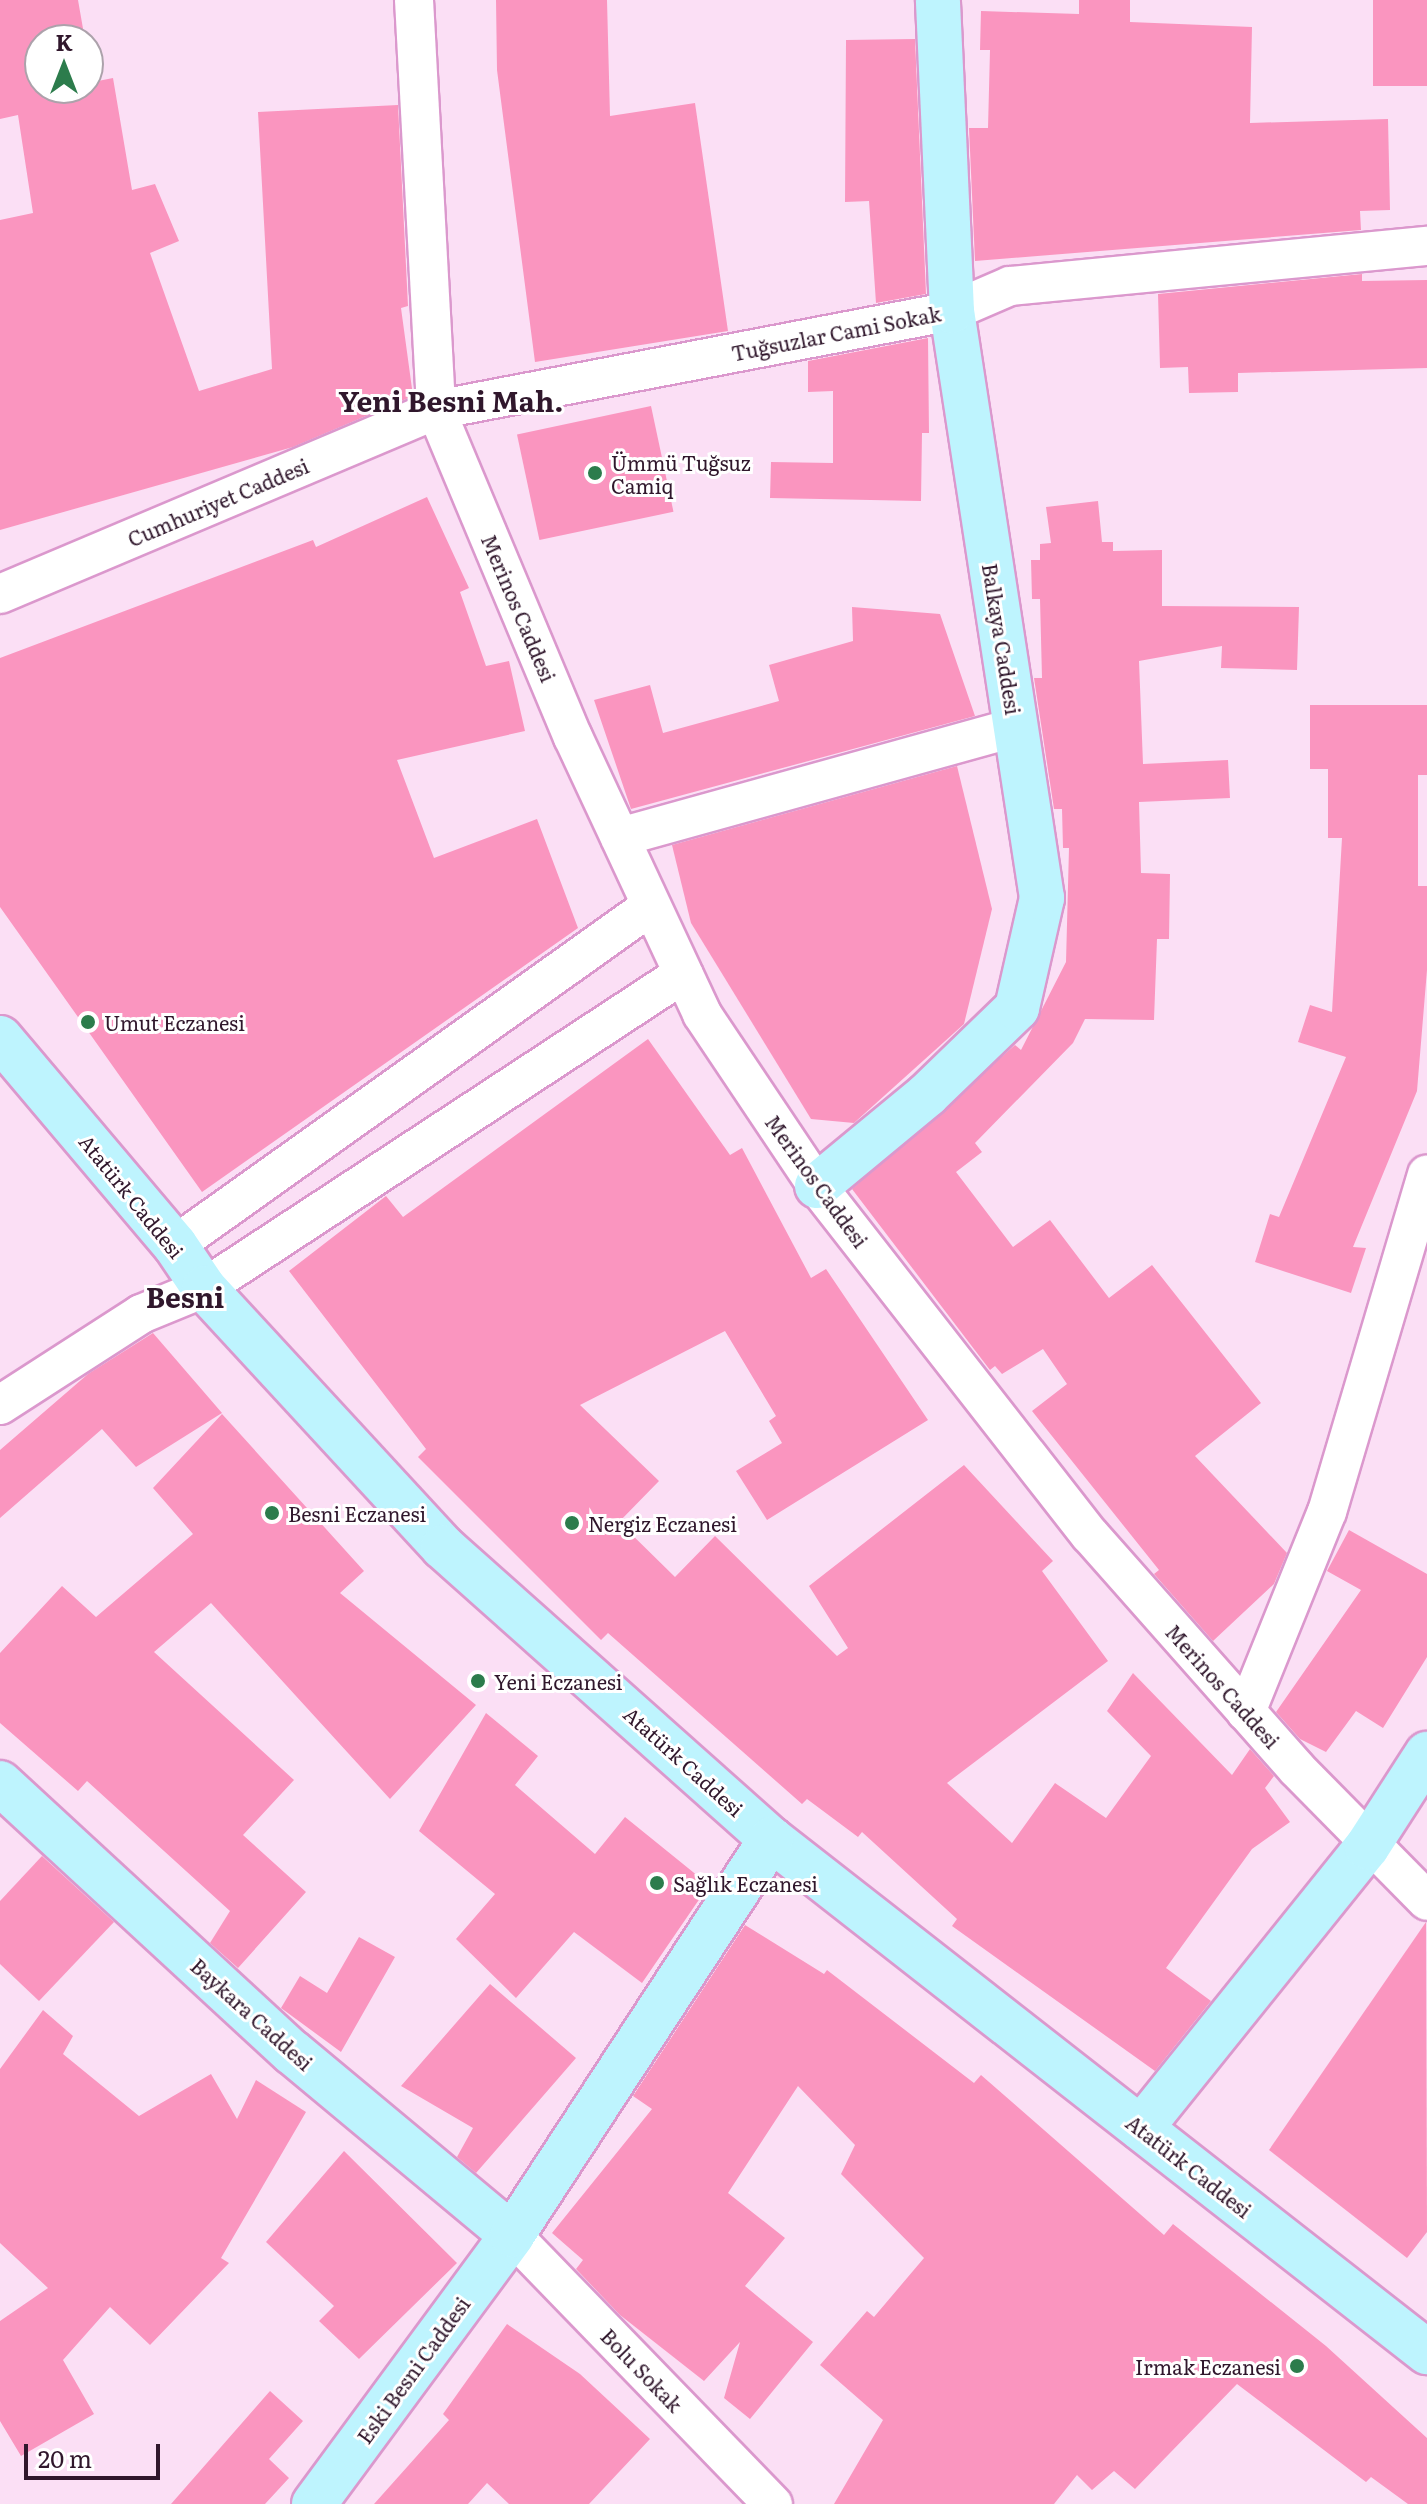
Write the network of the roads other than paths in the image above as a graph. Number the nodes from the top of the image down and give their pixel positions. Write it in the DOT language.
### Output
graph roads {
  1 [pos="414,0"];
  2 [pos="938,0"];
  3 [pos="1427,246"];
  4 [pos="952,311"];
  5 [pos="436,410"];
  6 [pos="0,594"];
  7 [pos="1016,727"];
  8 [pos="620,837"];
  9 [pos="651,906"];
  10 [pos="683,974"];
  11 [pos="0,1038"];
  12 [pos="1427,1175"];
  13 [pos="817,1186"];
  14 [pos="175,1245"];
  15 [pos="204,1288"];
  16 [pos="0,1405"];
  17 [pos="1246,1712"];
  18 [pos="1427,1754"];
  19 [pos="0,1783"];
  20 [pos="771,1839"];
  21 [pos="1370,1843"];
  22 [pos="1427,1901"];
  23 [pos="1141,2128"];
  24 [pos="512,2235"];
  25 [pos="1427,2352"];
  26 [pos="314,2504"];
  27 [pos="773,2504"];
  1 -- 5 [label="street"];
  2 -- 4 [label="street, Balkaya Caddesi"];
  3 -- 4 [label="street, Tuğsuzlar Cami Sokak"];
  4 -- 5 [label="street, Tuğsuzlar Cami Sokak"];
  4 -- 7 [label="street, Balkaya Caddesi"];
  5 -- 6 [label="street, Cumhuriyet Caddesi"];
  5 -- 8 [label="street, Merinos Caddesi"];
  7 -- 8 [label="street"];
  7 -- 13 [label="street, Balkaya Caddesi"];
  8 -- 9 [label="street, Merinos Caddesi"];
  9 -- 10 [label="street, Merinos Caddesi"];
  9 -- 14 [label="street"];
  10 -- 13 [label="street, Merinos Caddesi"];
  10 -- 15 [label="street"];
  11 -- 14 [label="street, Atatürk Caddesi"];
  12 -- 17 [label="street"];
  13 -- 17 [label="street, Merinos Caddesi"];
  14 -- 15 [label="street, Atatürk Caddesi"];
  15 -- 16 [label="street"];
  15 -- 20 [label="street, Atatürk Caddesi"];
  17 -- 21 [label="street, Merinos Caddesi"];
  18 -- 21 [label="street"];
  19 -- 24 [label="street, Baykara Caddesi"];
  20 -- 23 [label="street, Atatürk Caddesi"];
  20 -- 24 [label="street, Eski Besni Caddesi"];
  21 -- 22 [label="street, Merinos Caddesi"];
  21 -- 23 [label="street"];
  23 -- 25 [label="street, Atatürk Caddesi"];
  24 -- 26 [label="street, Eski Besni Caddesi"];
  24 -- 27 [label="street, Bolu Sokak"];
}
